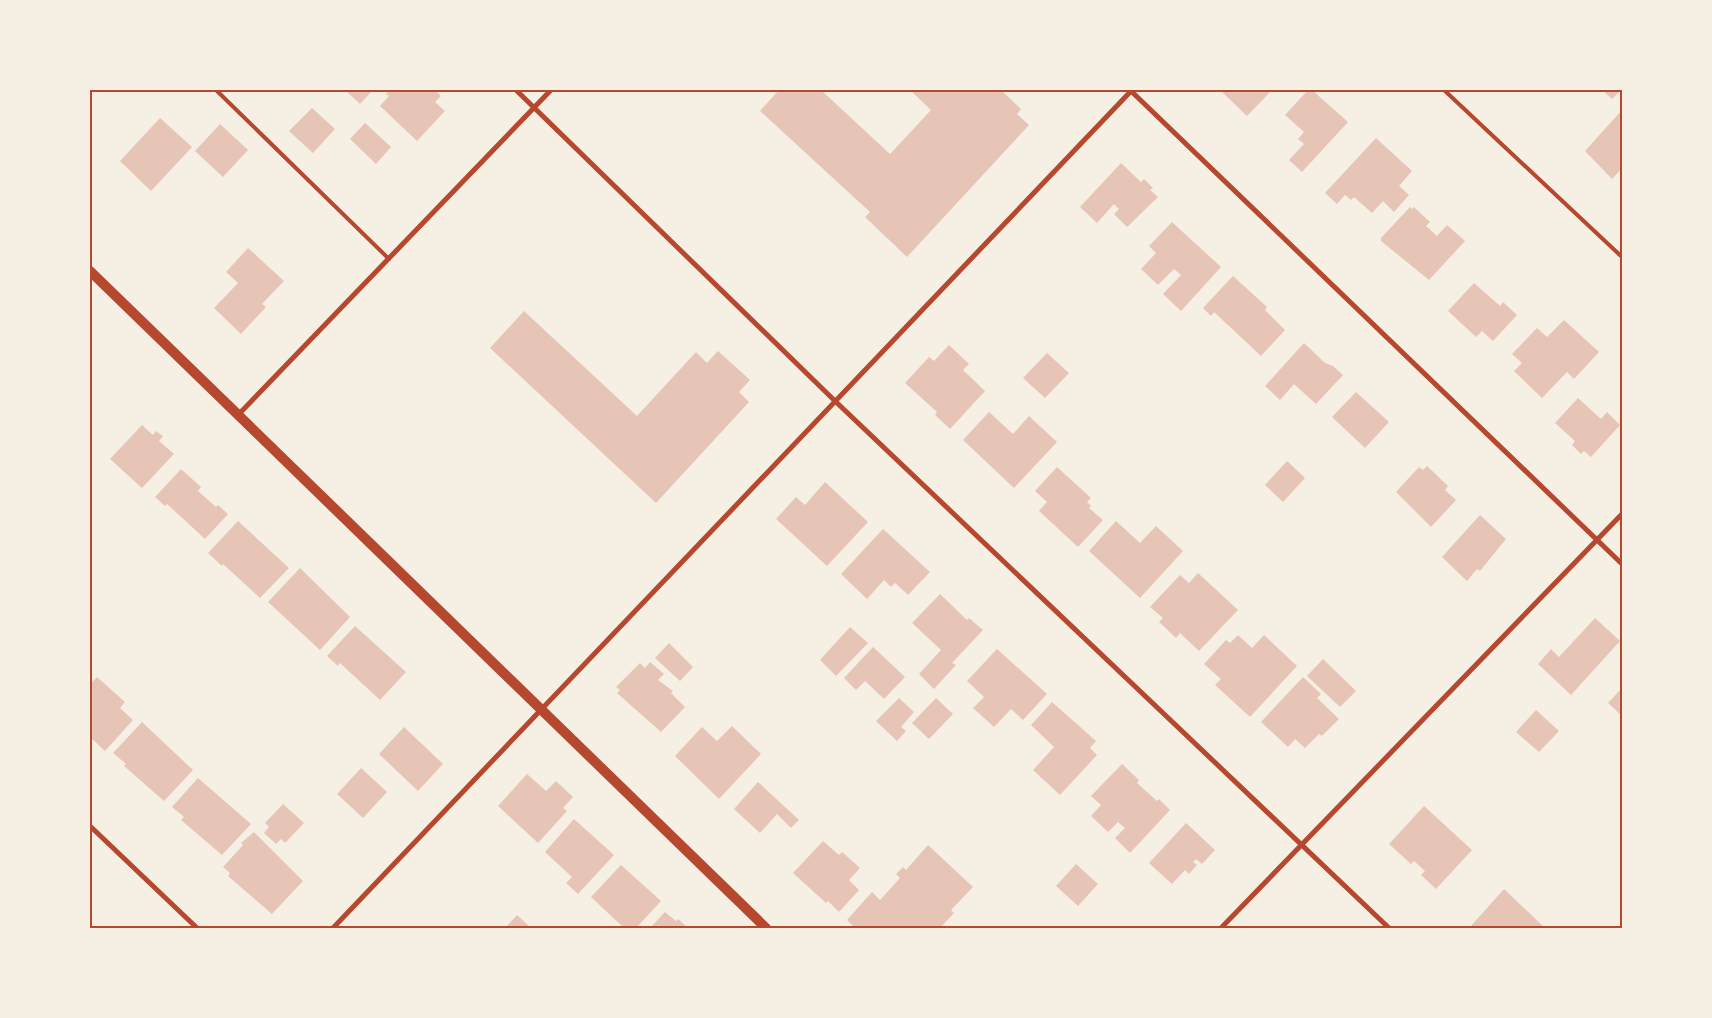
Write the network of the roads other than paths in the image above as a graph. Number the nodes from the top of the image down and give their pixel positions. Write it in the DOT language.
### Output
graph roads {
  1 [pos="216,90"];
  2 [pos="516,90"];
  3 [pos="551,90"];
  4 [pos="1131,90"];
  5 [pos="1444,90"];
  6 [pos="534,107"];
  7 [pos="389,258"];
  8 [pos="1622,258"];
  9 [pos="90,270"];
  10 [pos="835,401"];
  11 [pos="238,415"];
  12 [pos="1622,514"];
  13 [pos="1597,540"];
  14 [pos="1622,564"];
  15 [pos="540,709"];
  16 [pos="90,826"];
  17 [pos="1302,845"];
  18 [pos="198,928"];
  19 [pos="333,928"];
  20 [pos="766,928"];
  21 [pos="1221,928"];
  22 [pos="1390,928"];
  1 -- 7 [label="lane"];
  2 -- 6 [label="street"];
  3 -- 6 [label="street"];
  4 -- 10 [label="street"];
  4 -- 13 [label="street"];
  5 -- 8 [label="lane"];
  6 -- 7 [label="street"];
  6 -- 10 [label="street"];
  7 -- 11 [label="street"];
  9 -- 11 [label="main road"];
  10 -- 15 [label="street"];
  10 -- 17 [label="street"];
  11 -- 15 [label="main road"];
  12 -- 13 [label="street"];
  13 -- 14 [label="street"];
  13 -- 17 [label="street"];
  15 -- 19 [label="street"];
  15 -- 20 [label="main road"];
  16 -- 18 [label="street"];
  17 -- 21 [label="street"];
  17 -- 22 [label="street"];
}
